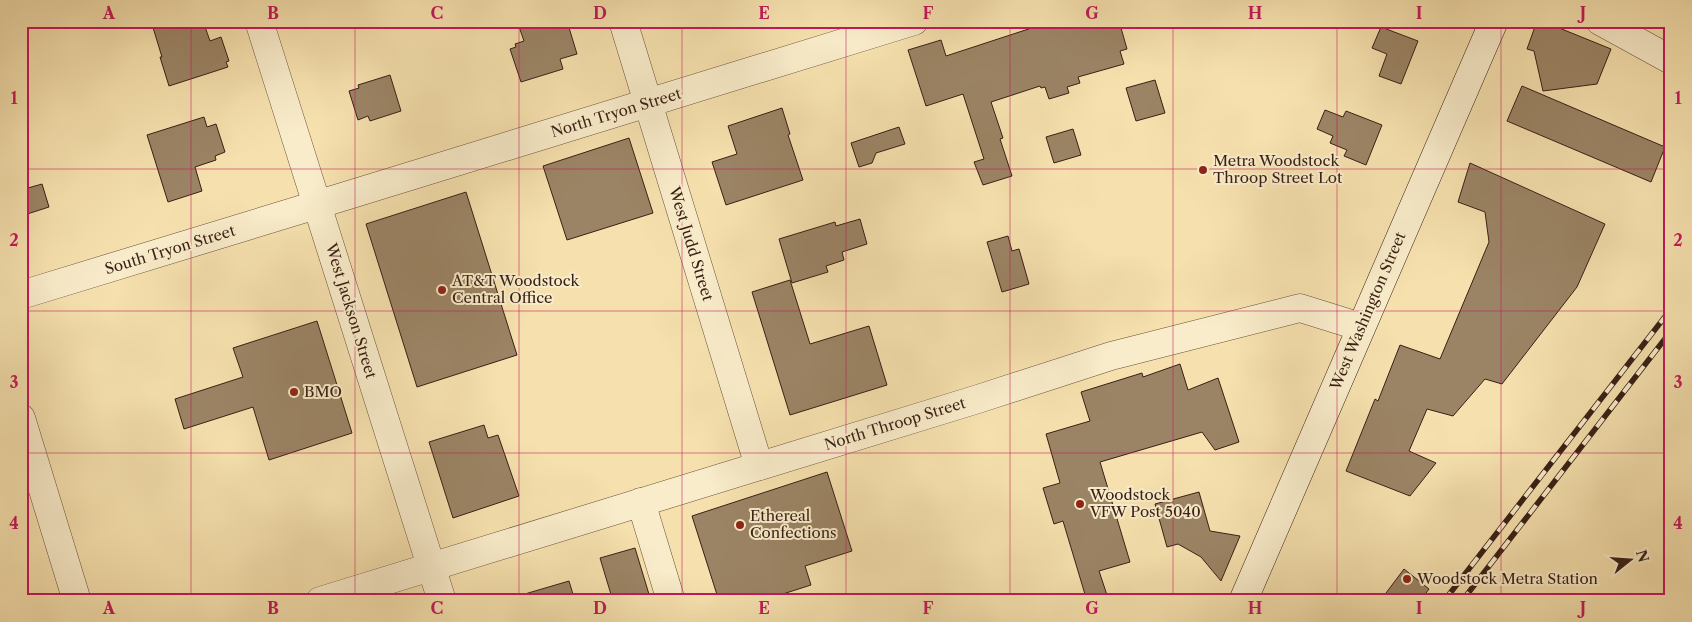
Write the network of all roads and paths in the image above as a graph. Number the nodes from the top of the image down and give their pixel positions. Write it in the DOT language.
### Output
graph roads {
  1 [pos="259,21"];
  2 [pos="623,21"];
  3 [pos="914,21"];
  4 [pos="1494,21"];
  5 [pos="1600,21"];
  6 [pos="1671,60"];
  7 [pos="647,103"];
  8 [pos="318,206"];
  9 [pos="21,295"];
  10 [pos="1361,327"];
  11 [pos="21,418"];
  12 [pos="759,466"];
  13 [pos="641,502"];
  14 [pos="431,566"];
  15 [pos="77,601"];
  16 [pos="320,601"];
  17 [pos="442,601"];
  18 [pos="672,601"];
  19 [pos="1243,601"];
  1 -- 8 [label="street, West Jackson Street"];
  2 -- 7 [label="street, West Judd Street"];
  3 -- 7 [label="street, North Tryon Street"];
  4 -- 10 [label="street, West Washington Street"];
  5 -- 6 [label="street"];
  7 -- 8 [label="street, North Tryon Street"];
  7 -- 12 [label="street, West Judd Street"];
  8 -- 9 [label="street, South Tryon Street"];
  8 -- 14 [label="street, West Jackson Street"];
  10 -- 12 [label="street, North Throop Street"];
  10 -- 19 [label="street, West Washington Street"];
  11 -- 15 [label="street"];
  12 -- 13 [label="street, North Throop Street"];
  13 -- 14 [label="street, North Throop Street"];
  13 -- 18 [label="street"];
  14 -- 16 [label="street, North Throop Street"];
  14 -- 17 [label="street, West Jackson Street"];
}
